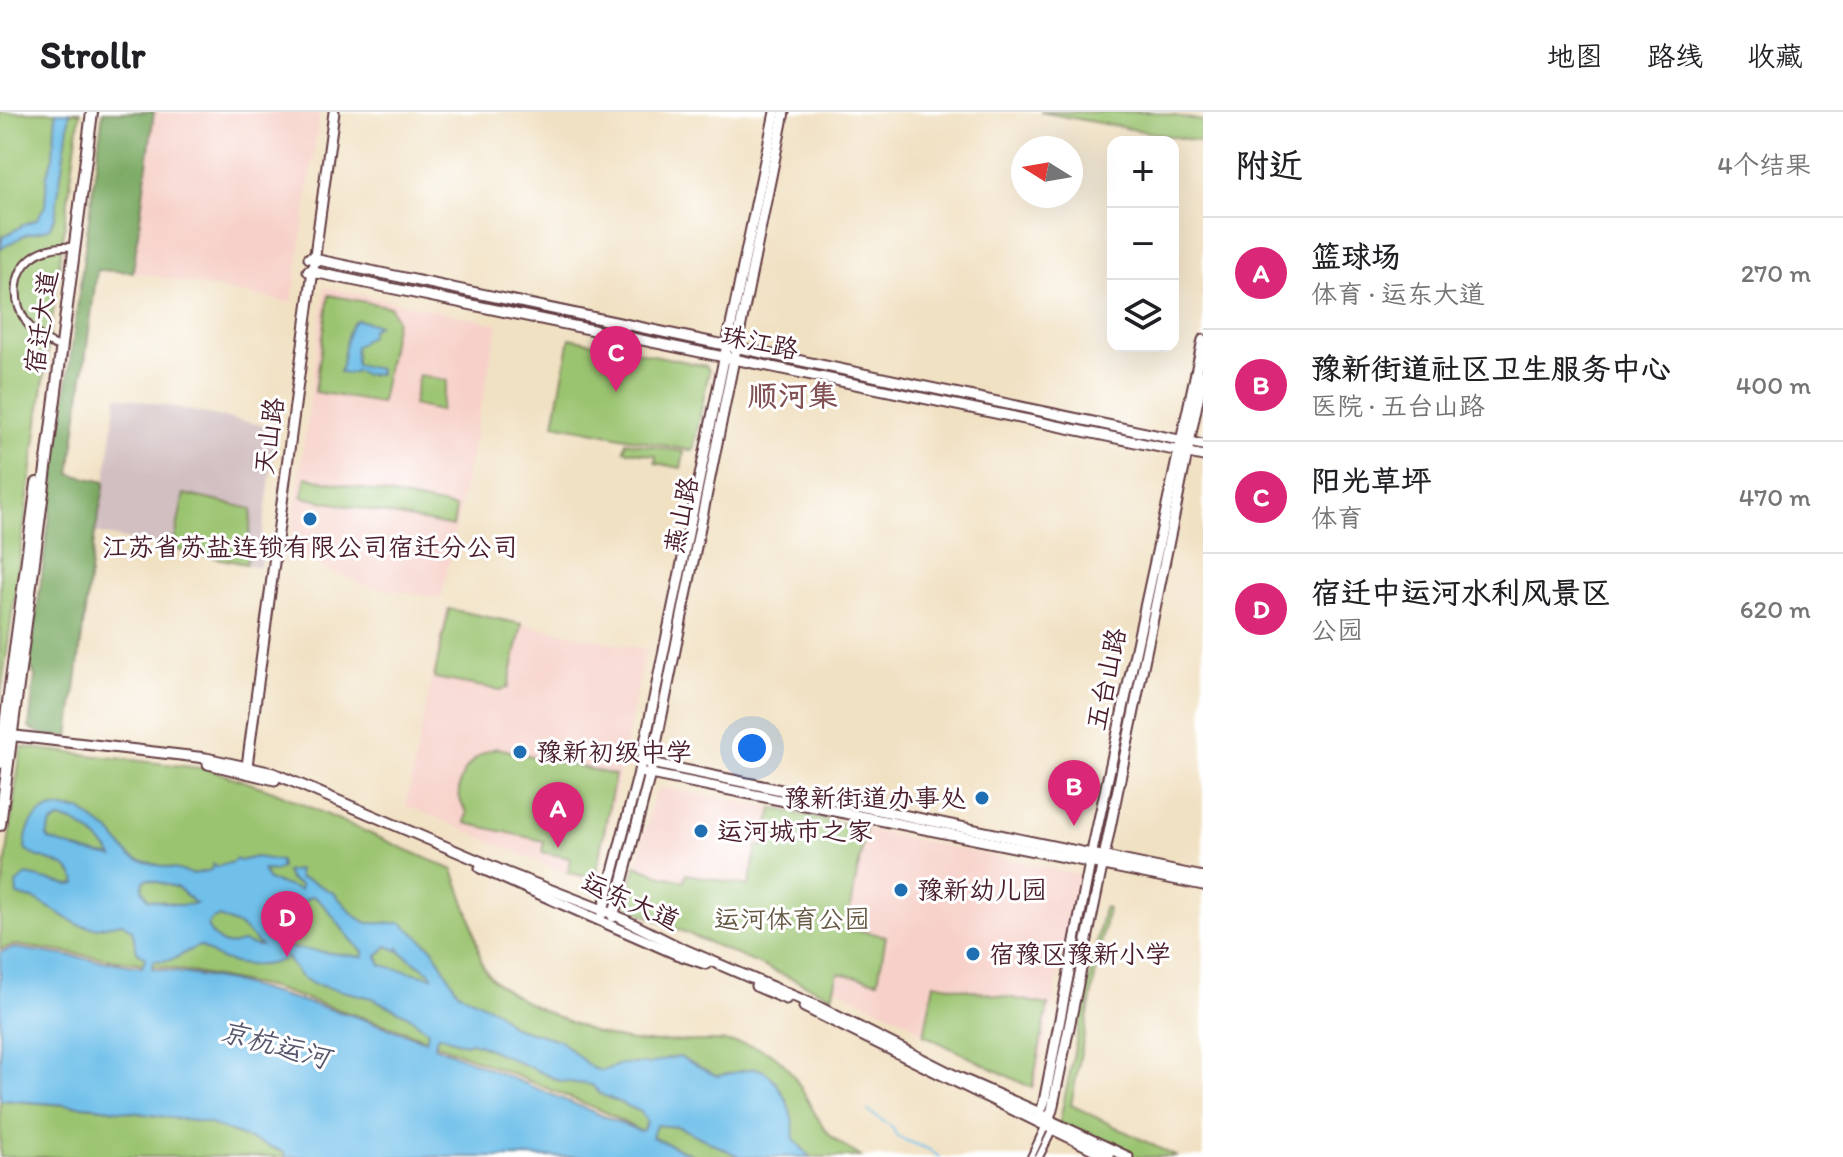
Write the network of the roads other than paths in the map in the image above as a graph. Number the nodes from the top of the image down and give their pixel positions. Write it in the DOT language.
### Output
graph roads {
  1 [pos="89,112"];
  2 [pos="332,112"];
  3 [pos="775,112"];
  4 [pos="784,112"];
  5 [pos="71,247"];
  6 [pos="312,259"];
  7 [pos="311,272"];
  8 [pos="1203,340"];
  9 [pos="732,346"];
  10 [pos="57,347"];
  11 [pos="730,358"];
  12 [pos="1203,375"];
  13 [pos="1203,445"];
  14 [pos="1184,446"];
  15 [pos="1203,456"];
  16 [pos="5,738"];
  17 [pos="0,763"];
  18 [pos="652,763"];
  19 [pos="245,766"];
  20 [pos="640,766"];
  21 [pos="650,774"];
  22 [pos="0,825"];
  23 [pos="1096,859"];
  24 [pos="1203,877"];
  25 [pos="1203,885"];
  26 [pos="601,915"];
  27 [pos="612,919"];
  28 [pos="1044,1123"];
  29 [pos="1031,1157"];
  30 [pos="1039,1157"];
  31 [pos="1109,1157"];
  32 [pos="1128,1157"];
  1 -- 5 [label="main road, 宿迁大道"];
  2 -- 6 [label="street, 天山路"];
  3 -- 9 [label="street, 燕山路"];
  4 -- 9 [label="street, 燕山路"];
  5 -- 10 [label="main road, 宿迁大道"];
  5 -- 10 [label="street"];
  6 -- 7 [label="street, 天山路"];
  6 -- 9 [label="street, 珠江路"];
  7 -- 11 [label="street, 珠江路"];
  7 -- 19 [label="street, 天山路"];
  8 -- 14 [label="street, 五台山路"];
  9 -- 11 [label="street, 燕山路"];
  9 -- 14 [label="street, 珠江路"];
  10 -- 16 [label="main road, 宿迁大道"];
  11 -- 14 [label="street, 珠江路"];
  11 -- 18 [label="street, 燕山路"];
  11 -- 20 [label="street, 燕山路"];
  12 -- 14 [label="street, 五台山路"];
  13 -- 14 [label="street, 珠江路"];
  14 -- 15 [label="street, 珠江路"];
  14 -- 23 [label="street, 五台山路"];
  16 -- 17 [label="main road, 宿迁大道"];
  16 -- 19 [label="street, 运东大道"];
  16 -- 22 [label="main road, 宿迁大道"];
  16 -- 26 [label="street, 运东大道"];
  18 -- 20 [label="street"];
  18 -- 21 [label="street, 燕山路"];
  18 -- 23 [label="street"];
  19 -- 26 [label="street, 运东大道"];
  20 -- 21 [label="street"];
  20 -- 26 [label="street, 燕山路"];
  21 -- 23 [label="street"];
  21 -- 27 [label="street, 燕山路"];
  23 -- 24 [label="street"];
  23 -- 25 [label="street"];
  23 -- 28 [label="street, 五台山路"];
  26 -- 27 [label="street, 运东大道"];
  27 -- 28 [label="street, 运东大道"];
  28 -- 29 [label="street"];
  28 -- 30 [label="street"];
  28 -- 31 [label="street, 运东大道"];
  28 -- 32 [label="street, 运东大道"];
}
